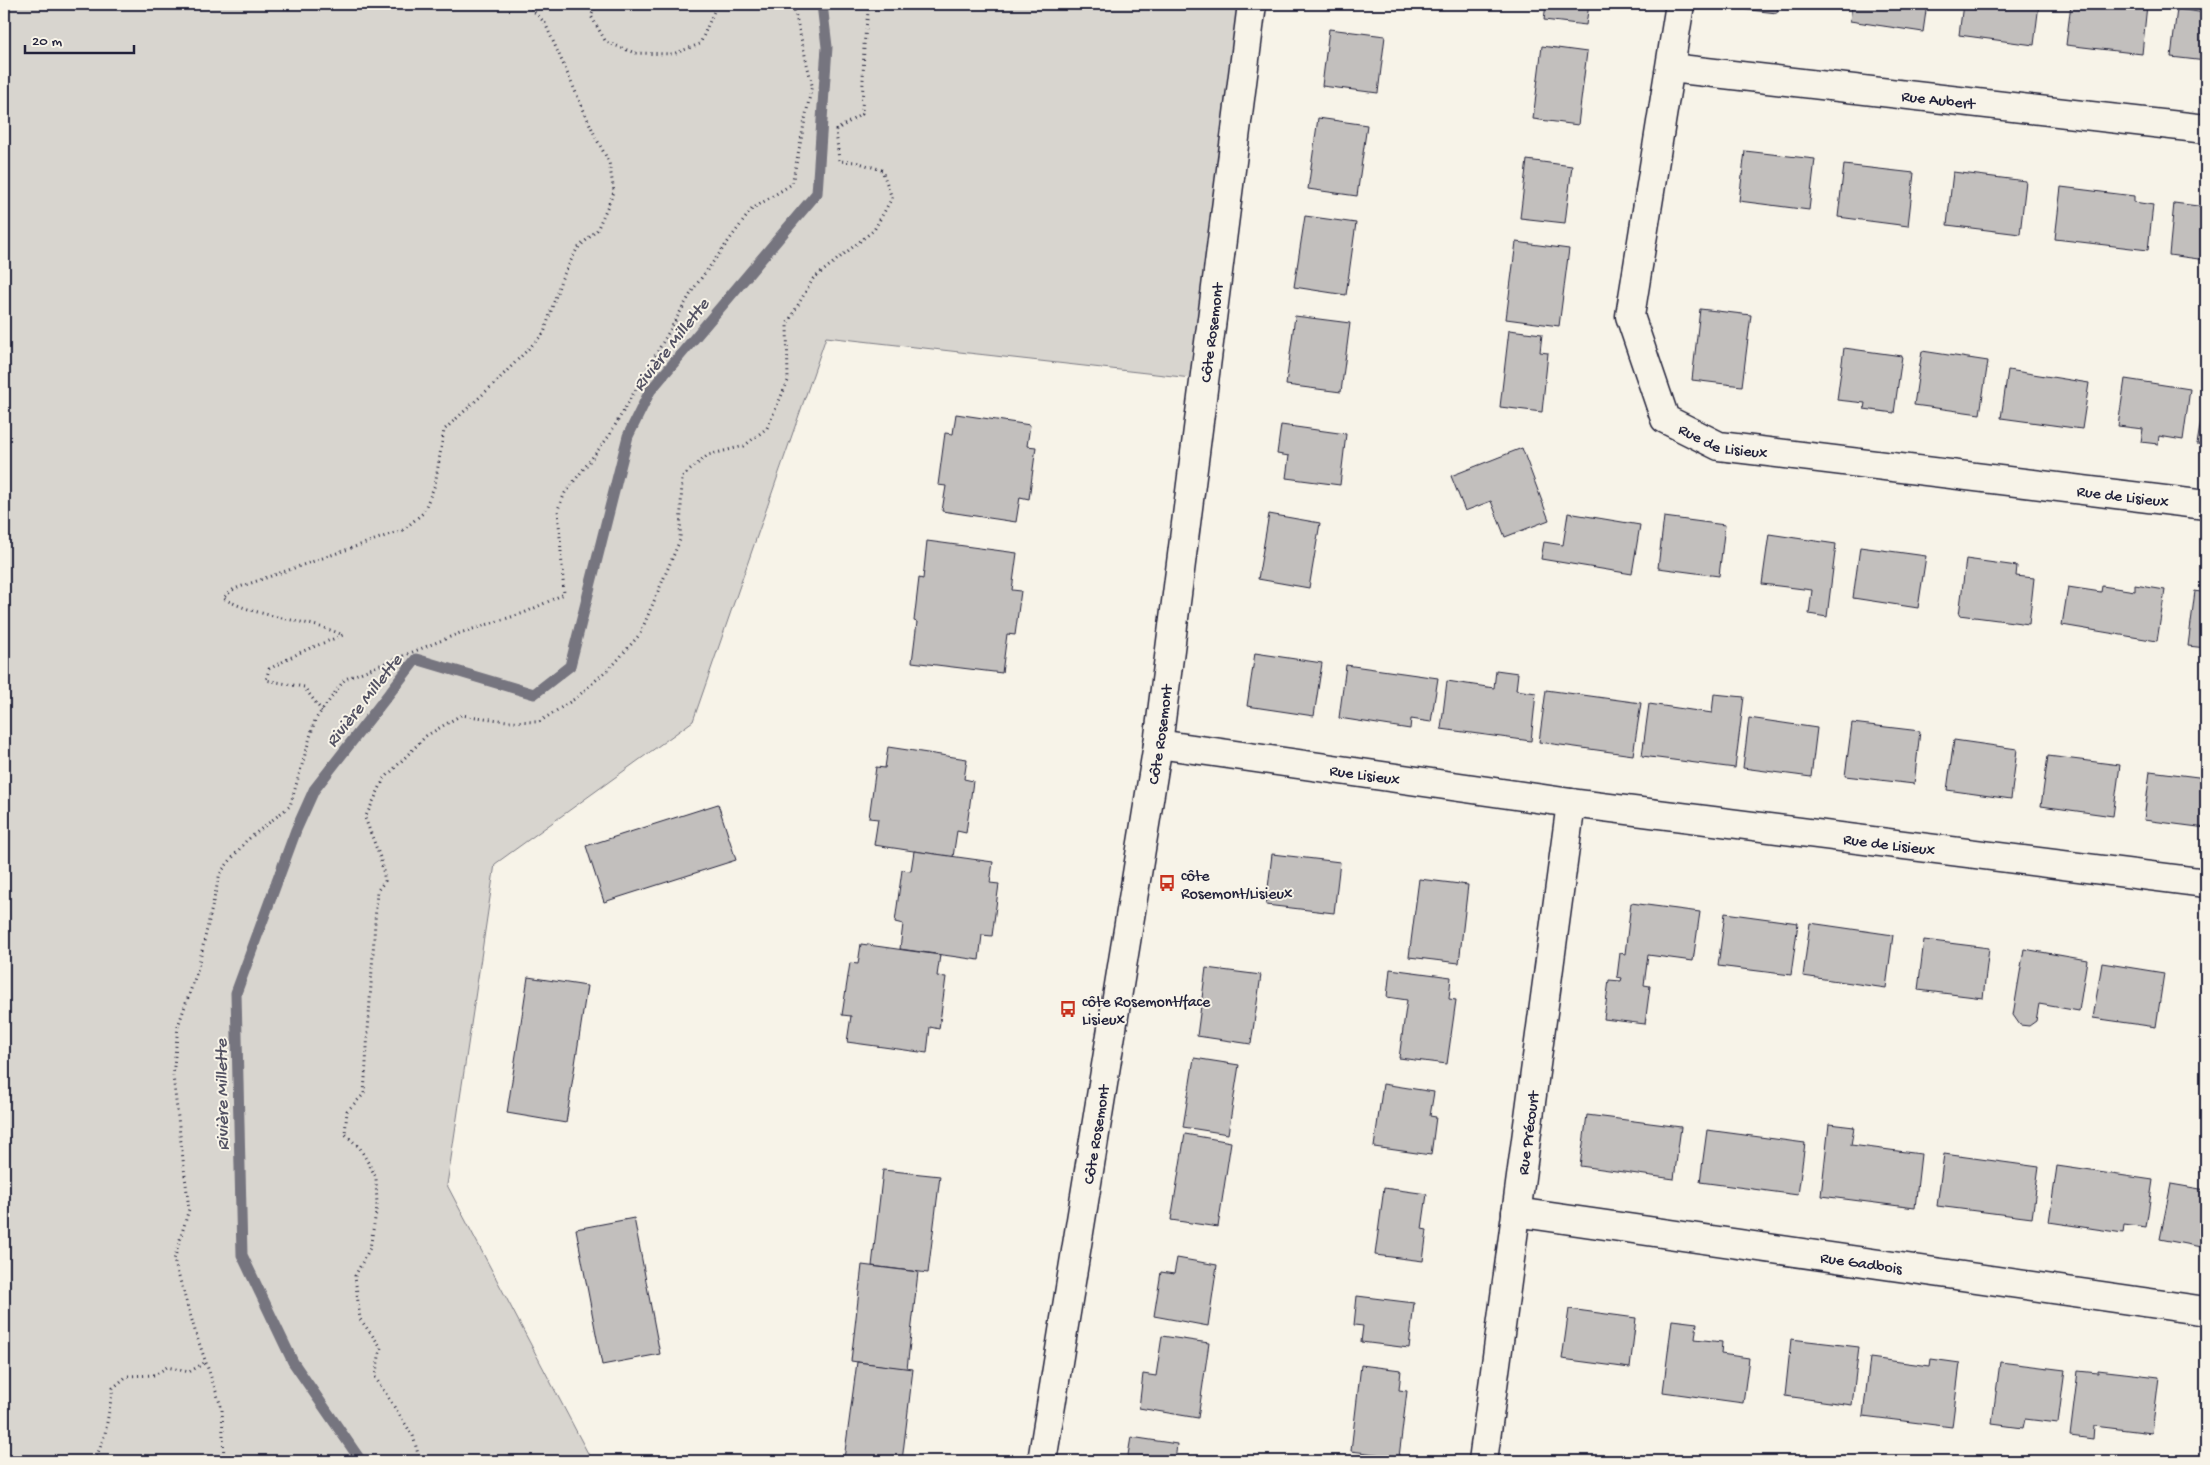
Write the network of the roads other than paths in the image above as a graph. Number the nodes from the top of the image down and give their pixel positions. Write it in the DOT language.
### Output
graph roads {
  1 [pos="1252,4"];
  2 [pos="1680,4"];
  3 [pos="1671,68"];
  4 [pos="2206,129"];
  5 [pos="2206,505"];
  6 [pos="1158,744"];
  7 [pos="1571,803"];
  8 [pos="2206,882"];
  9 [pos="1516,1212"];
  10 [pos="2206,1311"];
  11 [pos="1042,1461"];
  12 [pos="1483,1461"];
  1 -- 6 [label="street, Côte Rosemont"];
  2 -- 3 [label="street, Rue de Lisieux"];
  3 -- 4 [label="street, Rue Aubert"];
  3 -- 5 [label="street, Rue de Lisieux"];
  6 -- 7 [label="street, Rue Lisieux"];
  6 -- 11 [label="street, Côte Rosemont"];
  7 -- 8 [label="street, Rue de Lisieux"];
  7 -- 9 [label="street, Rue Précourt"];
  9 -- 10 [label="street, Rue Gadbois"];
  9 -- 12 [label="street, Rue Précourt"];
}
